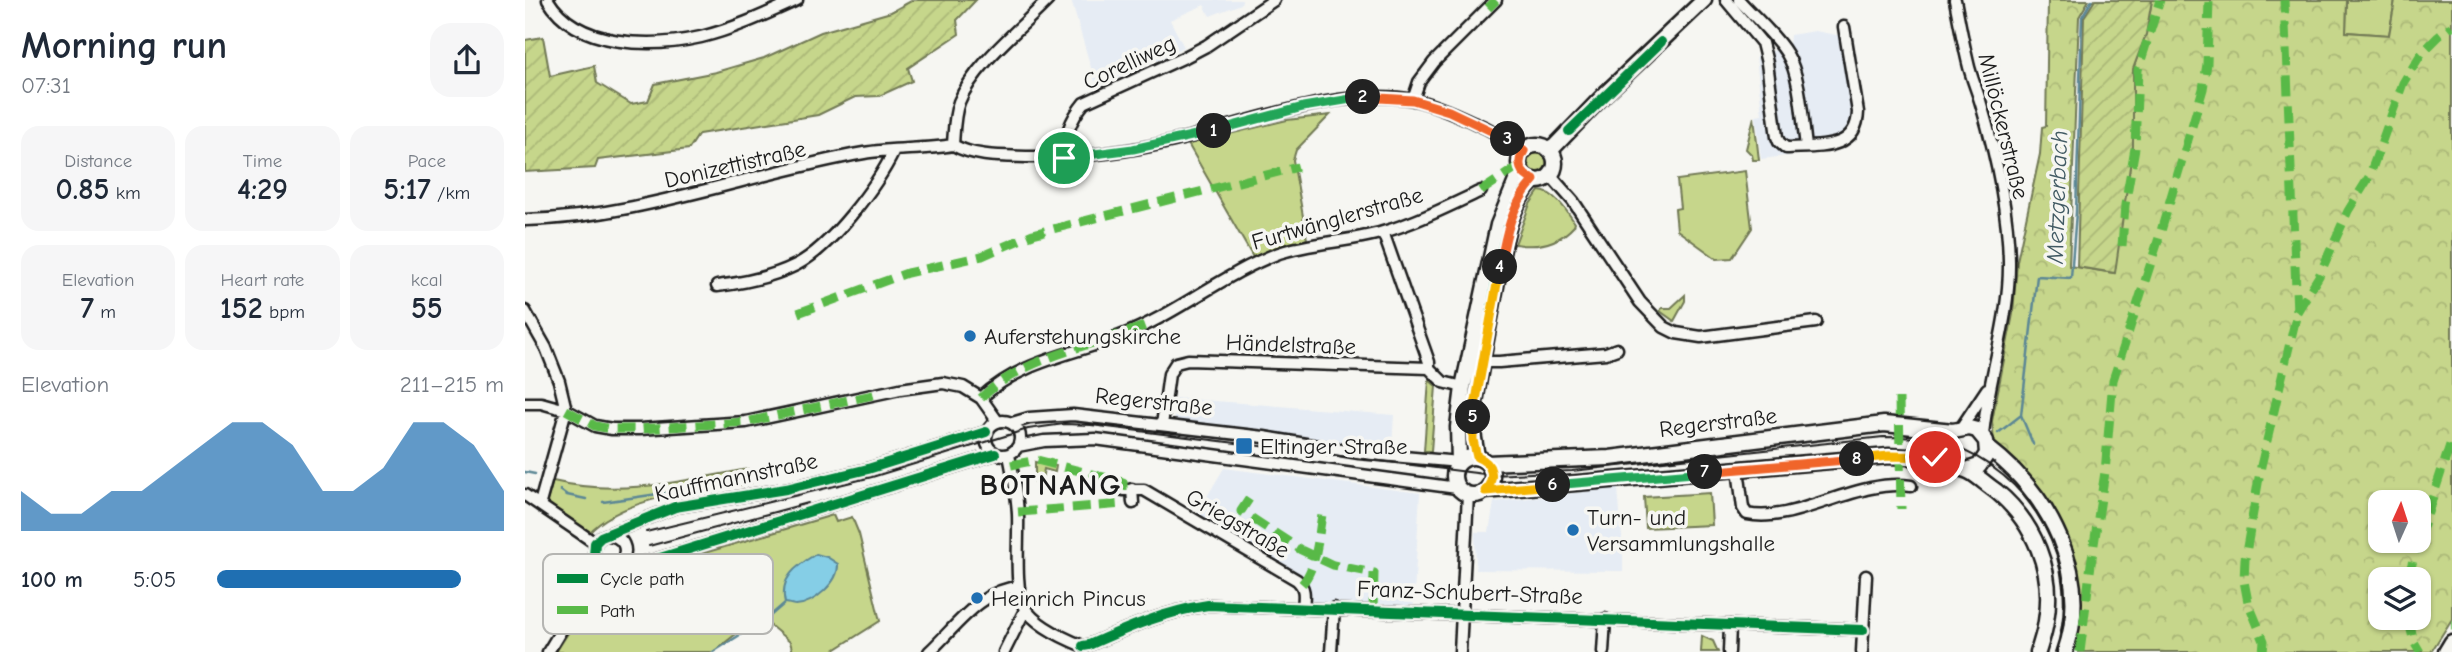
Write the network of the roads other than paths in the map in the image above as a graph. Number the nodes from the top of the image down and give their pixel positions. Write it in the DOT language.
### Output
graph roads {
  1 [pos="548,0"];
  2 [pos="797,0"];
  3 [pos="1048,0"];
  4 [pos="1275,0"];
  5 [pos="1496,0"];
  6 [pos="1704,0"];
  7 [pos="1726,0"];
  8 [pos="1739,0"];
  9 [pos="1955,0"];
  10 [pos="1844,27"];
  11 [pos="1781,45"];
  12 [pos="1765,53"];
  13 [pos="1413,100"];
  14 [pos="953,145"];
  15 [pos="1805,146"];
  16 [pos="894,150"];
  17 [pos="1524,151"];
  18 [pos="1550,151"];
  19 [pos="1064,158"];
  20 [pos="1521,170"];
  21 [pos="1550,175"];
  22 [pos="1534,180"];
  23 [pos="1481,191"];
  24 [pos="525,219"];
  25 [pos="1383,232"];
  26 [pos="717,286"];
  27 [pos="525,311"];
  28 [pos="1816,322"];
  29 [pos="1617,349"];
  30 [pos="1482,362"];
  31 [pos="1429,368"];
  32 [pos="1989,386"];
  33 [pos="1463,387"];
  34 [pos="981,398"];
  35 [pos="525,403"];
  36 [pos="566,410"];
  37 [pos="998,422"];
  38 [pos="1012,423"];
  39 [pos="1162,425"];
  40 [pos="1957,430"];
  41 [pos="986,432"];
  42 [pos="1458,436"];
  43 [pos="1985,441"];
  44 [pos="1018,446"];
  45 [pos="995,454"];
  46 [pos="1009,454"];
  47 [pos="1948,459"];
  48 [pos="1437,460"];
  49 [pos="1482,460"];
  50 [pos="1459,462"];
  51 [pos="1738,469"];
  52 [pos="1967,470"];
  53 [pos="1911,486"];
  54 [pos="1462,491"];
  55 [pos="1485,491"];
  56 [pos="525,495"];
  57 [pos="540,503"];
  58 [pos="1133,503"];
  59 [pos="607,535"];
  60 [pos="595,544"];
  61 [pos="594,554"];
  62 [pos="625,554"];
  63 [pos="673,554"];
  64 [pos="1866,576"];
  65 [pos="1019,587"];
  66 [pos="1303,608"];
  67 [pos="1334,608"];
  68 [pos="1025,610"];
  69 [pos="1461,614"];
  70 [pos="1605,619"];
  71 [pos="1730,625"];
  72 [pos="1863,630"];
  73 [pos="559,634"];
  74 [pos="2452,642"];
  75 [pos="1083,649"];
  76 [pos="548,652"];
  77 [pos="929,652"];
  78 [pos="1005,652"];
  79 [pos="1331,652"];
  80 [pos="1460,652"];
  81 [pos="1604,652"];
  82 [pos="1729,652"];
  83 [pos="1862,652"];
  84 [pos="2038,652"];
  85 [pos="2065,652"];
  86 [pos="2446,652"];
  1 -- 2 [label="street"];
  3 -- 14 [label="street"];
  4 -- 19 [label="street, Corelliweg"];
  5 -- 13 [label="street"];
  6 -- 18 [label="main road"];
  7 -- 12 [label="street"];
  8 -- 11 [label="street"];
  9 -- 32 [label="street, Millöckerstraße"];
  10 -- 15 [label="street"];
  11 -- 12 [label="street"];
  11 -- 15 [label="street"];
  12 -- 15 [label="street"];
  13 -- 17 [label="street"];
  13 -- 19 [label="street"];
  14 -- 16 [label="street, Donizettistraße"];
  14 -- 19 [label="street"];
  16 -- 24 [label="street, Donizettistraße"];
  16 -- 26 [label="street"];
  17 -- 18 [label="main road"];
  17 -- 20 [label="main road"];
  18 -- 21 [label="main road"];
  20 -- 22 [label="main road"];
  20 -- 33 [label="main road"];
  21 -- 22 [label="main road"];
  21 -- 28 [label="street"];
  22 -- 30 [label="main road"];
  23 -- 25 [label="street, Furtwänglerstraße"];
  25 -- 31 [label="street"];
  25 -- 34 [label="street, Furtwänglerstraße"];
  27 -- 36 [label="street"];
  29 -- 30 [label="street"];
  30 -- 49 [label="main road"];
  31 -- 33 [label="street, Händelstraße"];
  31 -- 39 [label="street, Händelstraße"];
  32 -- 40 [label="street, Millöckerstraße"];
  32 -- 43 [label="street, Millöckerstraße"];
  33 -- 42 [label="main road"];
  34 -- 36 [label="street"];
  34 -- 37 [label="street"];
  35 -- 36 [label="street"];
  36 -- 57 [label="street"];
  37 -- 38 [label="street"];
  37 -- 41 [label="street"];
  38 -- 39 [label="street, Regerstraße"];
  38 -- 44 [label="street"];
  39 -- 48 [label="street, Regerstraße"];
  40 -- 43 [label="main road, Regerstraße"];
  40 -- 47 [label="main road"];
  40 -- 49 [label="main road, Regerstraße"];
  41 -- 45 [label="street"];
  41 -- 59 [label="street, Kauffmannstraße"];
  42 -- 48 [label="street"];
  42 -- 50 [label="main road"];
  43 -- 52 [label="main road"];
  43 -- 85 [label="main road, Regerstraße"];
  44 -- 46 [label="street"];
  44 -- 54 [label="street, Regerstraße"];
  45 -- 46 [label="street"];
  45 -- 63 [label="street, Kauffmannstraße"];
  46 -- 65 [label="street"];
  47 -- 51 [label="main road, Regerstraße"];
  47 -- 52 [label="main road, Regerstraße"];
  48 -- 50 [label="street, Regerstraße"];
  49 -- 50 [label="main road"];
  49 -- 55 [label="main road"];
  50 -- 54 [label="main road"];
  51 -- 53 [label="street"];
  51 -- 55 [label="main road, Regerstraße"];
  52 -- 84 [label="main road, Regerstraße"];
  54 -- 55 [label="main road"];
  54 -- 69 [label="street"];
  56 -- 57 [label="street"];
  57 -- 60 [label="street"];
  58 -- 66 [label="street, Griegstraße"];
  59 -- 60 [label="street, Kauffmannstraße"];
  59 -- 62 [label="street"];
  60 -- 61 [label="street"];
  64 -- 72 [label="street"];
  65 -- 68 [label="street"];
  65 -- 77 [label="street"];
  66 -- 67 [label="street, Franz-Schubert-Straße"];
  66 -- 75 [label="street, Franz-Schubert-Straße"];
  67 -- 69 [label="street, Franz-Schubert-Straße"];
  67 -- 79 [label="street"];
  68 -- 75 [label="street"];
  68 -- 78 [label="street"];
  69 -- 70 [label="street, Franz-Schubert-Straße"];
  69 -- 80 [label="street"];
  70 -- 71 [label="street, Franz-Schubert-Straße"];
  70 -- 81 [label="street"];
  71 -- 72 [label="street, Franz-Schubert-Straße"];
  71 -- 82 [label="street"];
  72 -- 83 [label="street"];
  73 -- 76 [label="street"];
  74 -- 86 [label="main road"];
}
